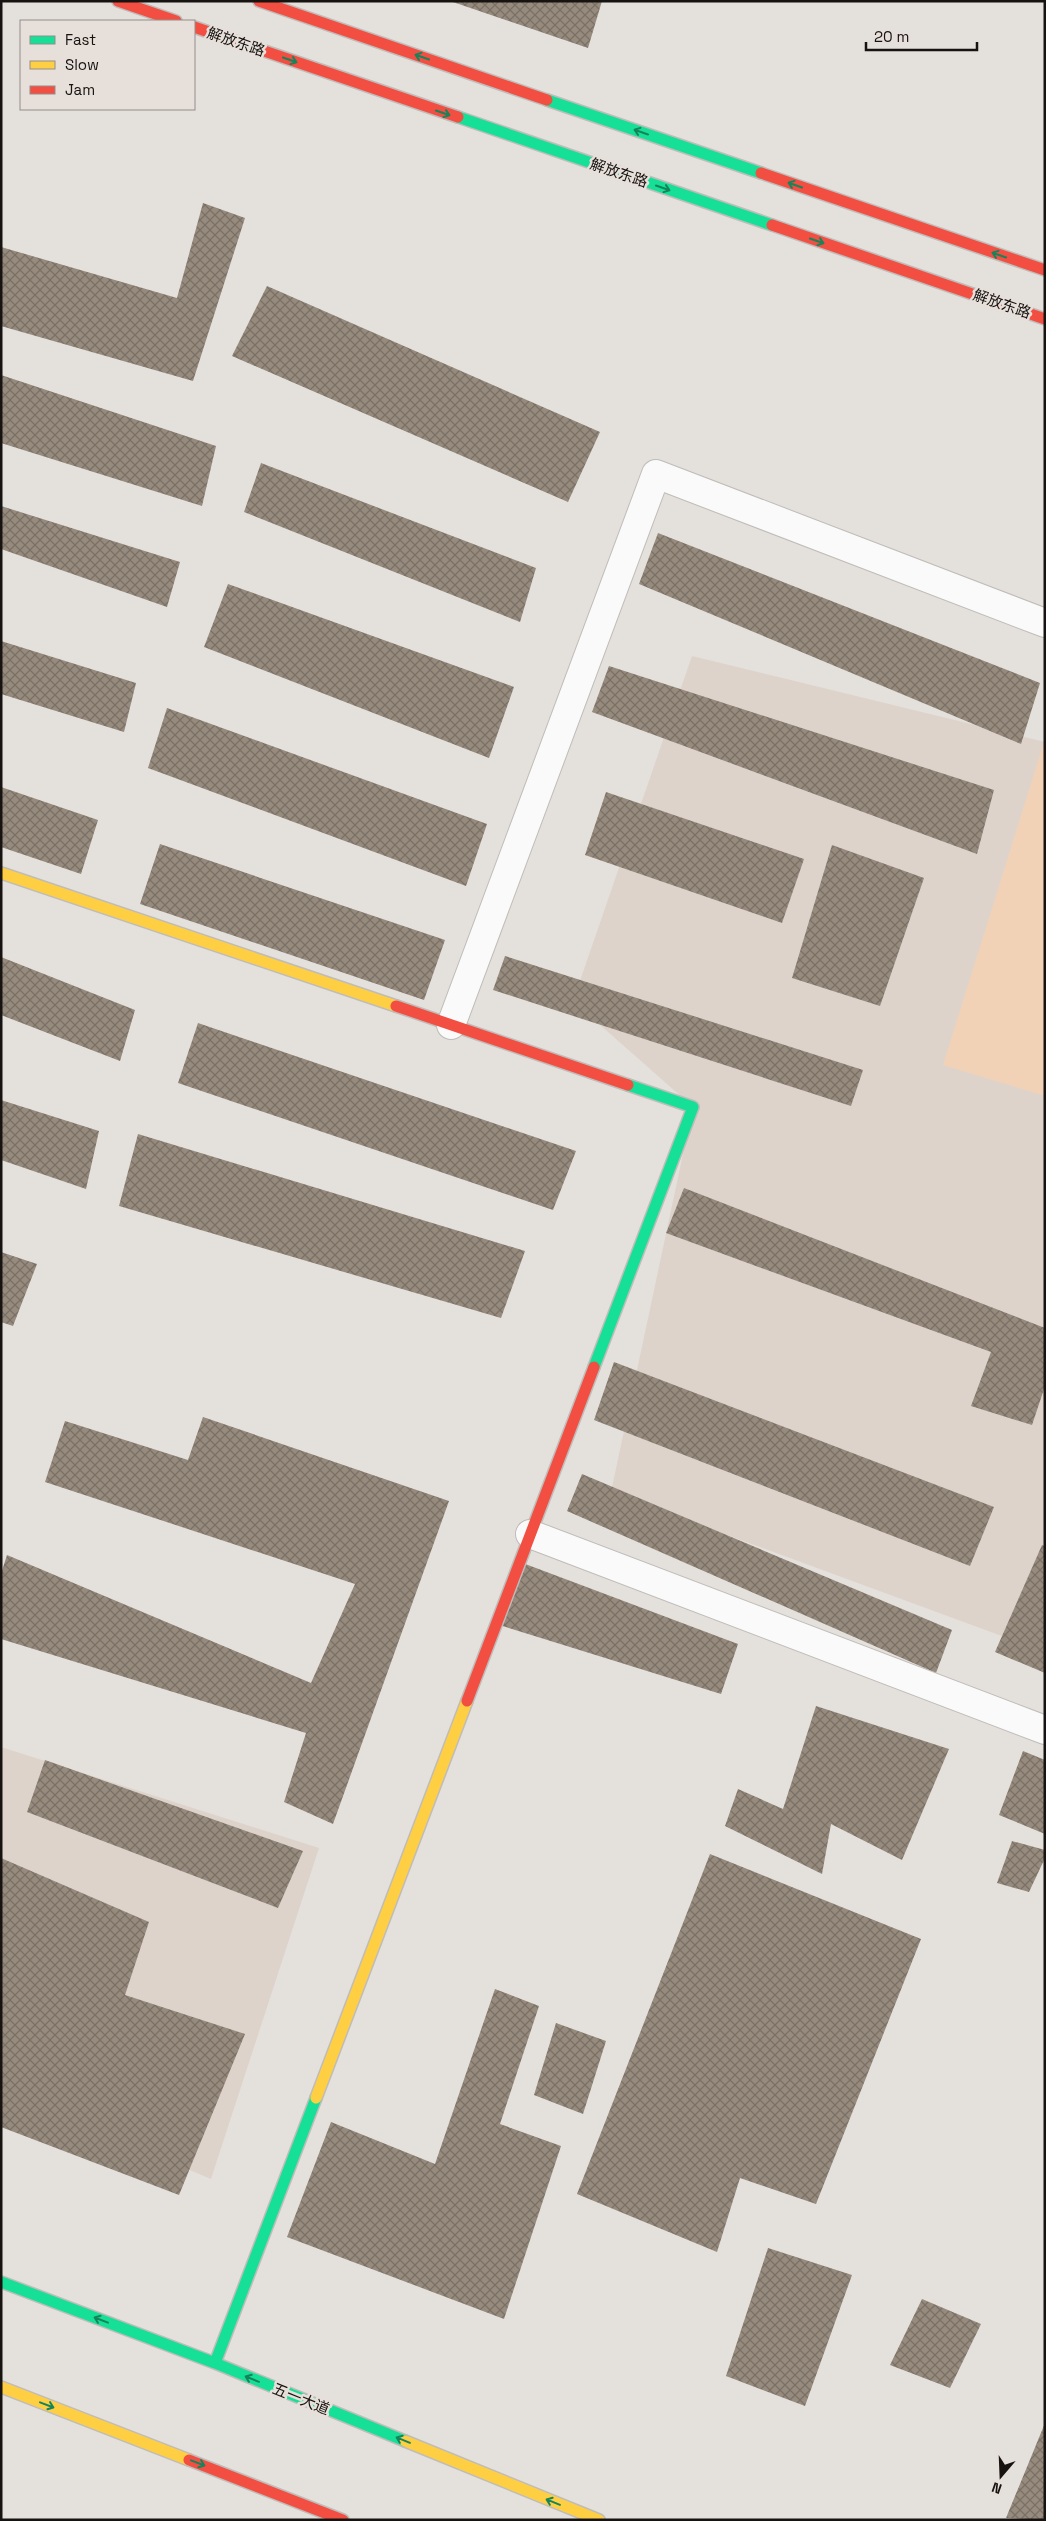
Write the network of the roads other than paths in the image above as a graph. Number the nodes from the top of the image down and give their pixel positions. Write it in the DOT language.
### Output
graph roads {
  1 [pos="118,1"];
  2 [pos="259,1"];
  3 [pos="173,20"];
  4 [pos="195,27"];
  5 [pos="1045,270"];
  6 [pos="1045,319"];
  7 [pos="1045,623"];
  8 [pos="1,873"];
  9 [pos="451,1025"];
  10 [pos="530,1534"];
  11 [pos="1045,1730"];
  12 [pos="1,2282"];
  13 [pos="215,2363"];
  14 [pos="1,2387"];
  15 [pos="584,2517"];
  16 [pos="343,2520"];
  17 [pos="598,2520"];
  1 -- 3 [label="main road"];
  5 -- 2 [label="main road, one-way"];
  4 -- 6 [label="main road, 解放东路, one-way"];
  7 -- 9 [label="street"];
  8 -- 9 [label="main road"];
  9 -- 10 [label="main road"];
  10 -- 11 [label="street"];
  10 -- 13 [label="main road"];
  13 -- 12 [label="main road, 五一大道, one-way"];
  15 -- 13 [label="main road, 五一大道, one-way"];
  14 -- 16 [label="main road, one-way"];
  15 -- 17 [label="main road, 五一大道"];
}
